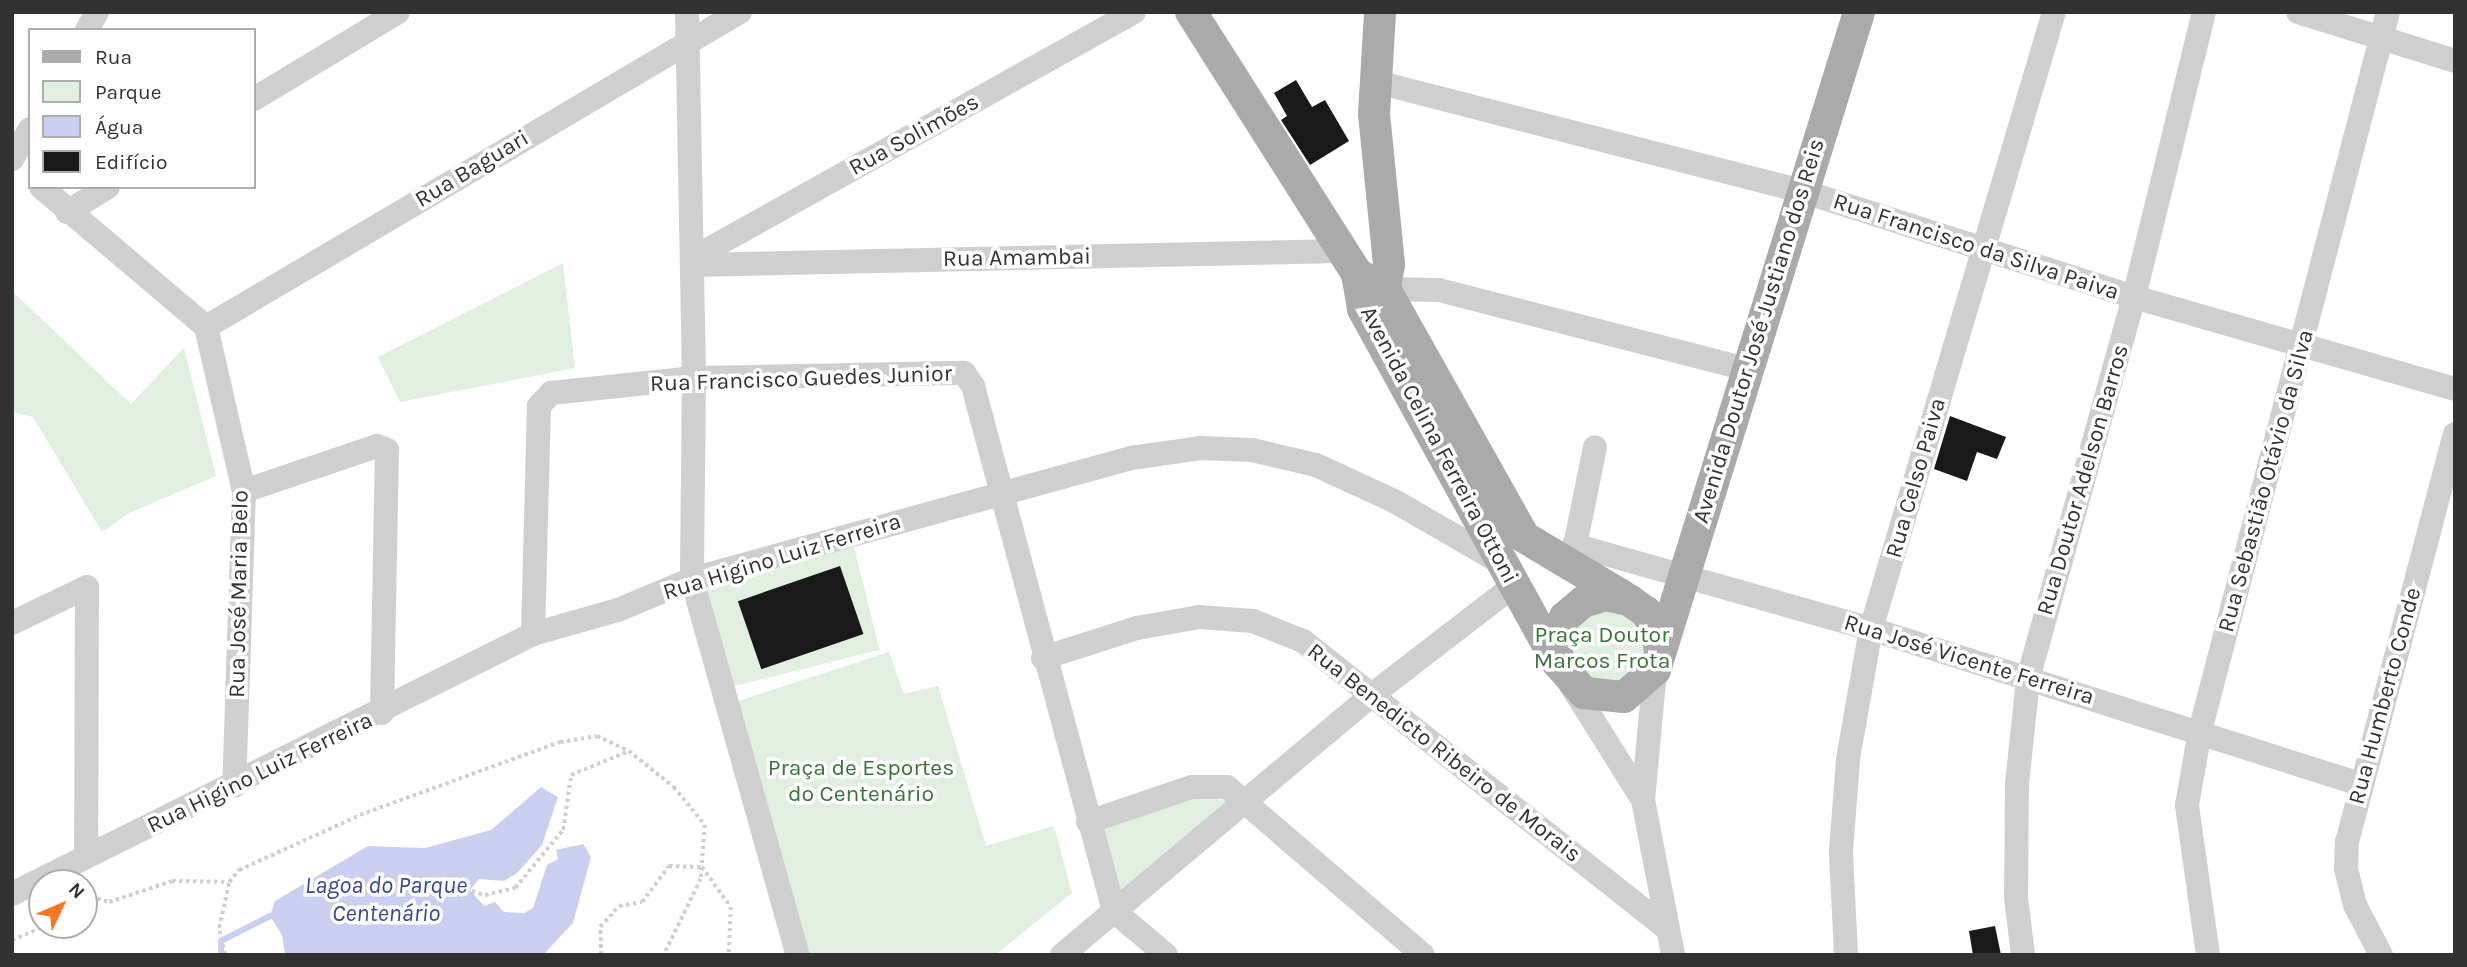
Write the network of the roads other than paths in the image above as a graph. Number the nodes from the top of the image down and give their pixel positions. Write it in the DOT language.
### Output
graph roads {
  1 [pos="97,12"];
  2 [pos="398,12"];
  3 [pos="687,12"];
  4 [pos="740,12"];
  5 [pos="1134,12"];
  6 [pos="1191,12"];
  7 [pos="1380,12"];
  8 [pos="1859,12"];
  9 [pos="2054,12"];
  10 [pos="2204,12"];
  11 [pos="2298,12"];
  12 [pos="2388,12"];
  13 [pos="88,28"];
  14 [pos="2384,37"];
  15 [pos="689,41"];
  16 [pos="2455,61"];
  17 [pos="1373,80"];
  18 [pos="256,98"];
  19 [pos="28,132"];
  20 [pos="12,159"];
  21 [pos="28,174"];
  22 [pos="43,189"];
  23 [pos="105,189"];
  24 [pos="1802,191"];
  25 [pos="67,212"];
  26 [pos="1982,250"];
  27 [pos="693,262"];
  28 [pos="1349,262"];
  29 [pos="2134,297"];
  30 [pos="1374,299"];
  31 [pos="205,327"];
  32 [pos="2301,345"];
  33 [pos="1746,369"];
  34 [pos="694,378"];
  35 [pos="2455,389"];
  36 [pos="2455,435"];
  37 [pos="1595,447"];
  38 [pos="244,491"];
  39 [pos="1000,494"];
  40 [pos="1572,557"];
  41 [pos="1684,573"];
  42 [pos="1506,574"];
  43 [pos="692,579"];
  44 [pos="1629,600"];
  45 [pos="12,623"];
  46 [pos="1871,629"];
  47 [pos="533,634"];
  48 [pos="1043,658"];
  49 [pos="1657,661"];
  50 [pos="1563,672"];
  51 [pos="2028,679"];
  52 [pos="1373,694"];
  53 [pos="382,713"];
  54 [pos="2200,732"];
  55 [pos="2360,784"];
  56 [pos="234,786"];
  57 [pos="1643,800"];
  58 [pos="1246,801"];
  59 [pos="1088,822"];
  60 [pos="86,858"];
  61 [pos="12,894"];
  62 [pos="1114,911"];
  63 [pos="1666,928"];
  64 [pos="798,955"];
  65 [pos="1062,955"];
  66 [pos="1166,955"];
  67 [pos="1423,955"];
  68 [pos="1673,955"];
  69 [pos="1846,955"];
  70 [pos="2023,955"];
  71 [pos="2208,955"];
  72 [pos="2381,955"];
  1 -- 13 [label="street"];
  2 -- 18 [label="street"];
  3 -- 15 [label="street"];
  4 -- 15 [label="street, Rua Baguari"];
  5 -- 27 [label="street, Rua Solimões"];
  6 -- 28 [label="main road, Avenida Celina Ferreira Ottoni"];
  7 -- 17 [label="main road"];
  8 -- 24 [label="main road, Avenida Doutor José Justiano dos Reis"];
  9 -- 26 [label="street, Rua Celso Paiva"];
  10 -- 29 [label="street, Rua Doutor Adelson Barros"];
  11 -- 14 [label="street"];
  12 -- 14 [label="street, Rua Sebastião Otávio da Silva"];
  14 -- 16 [label="street"];
  14 -- 32 [label="street, Rua Sebastião Otávio da Silva"];
  15 -- 27 [label="street"];
  15 -- 31 [label="street, Rua Baguari"];
  17 -- 24 [label="street, Rua Francisco da Silva Paiva"];
  17 -- 30 [label="main road"];
  19 -- 20 [label="street"];
  20 -- 21 [label="street"];
  22 -- 25 [label="street"];
  23 -- 25 [label="street"];
  24 -- 26 [label="street, Rua Francisco da Silva Paiva"];
  24 -- 33 [label="main road, Avenida Doutor José Justiano dos Reis"];
  25 -- 31 [label="street"];
  26 -- 29 [label="street, Rua Francisco da Silva Paiva"];
  26 -- 46 [label="street, Rua Celso Paiva"];
  27 -- 28 [label="street, Rua Amambai"];
  27 -- 34 [label="street"];
  28 -- 30 [label="main road, Avenida Celina Ferreira Ottoni"];
  29 -- 32 [label="street, Rua Francisco da Silva Paiva"];
  29 -- 51 [label="street, Rua Doutor Adelson Barros"];
  30 -- 33 [label="street"];
  30 -- 40 [label="main road"];
  30 -- 42 [label="main road, Avenida Celina Ferreira Ottoni"];
  31 -- 38 [label="street, Rua José Maria Belo"];
  32 -- 35 [label="street, Rua Francisco da Silva Paiva"];
  32 -- 54 [label="street, Rua Sebastião Otávio da Silva"];
  33 -- 41 [label="main road, Avenida Doutor José Justiano dos Reis"];
  34 -- 39 [label="street, Rua Francisco Guedes Junior"];
  34 -- 43 [label="street"];
  34 -- 47 [label="street, Rua Francisco Guedes Junior"];
  36 -- 55 [label="street, Rua Humberto Conde"];
  37 -- 40 [label="street"];
  38 -- 53 [label="street"];
  38 -- 56 [label="street, Rua José Maria Belo"];
  39 -- 42 [label="street, Rua Higino Luiz Ferreira"];
  39 -- 43 [label="street, Rua Higino Luiz Ferreira"];
  39 -- 48 [label="street, Rua Francisco Guedes Junior"];
  40 -- 41 [label="street, Rua José Vicente Ferreira"];
  40 -- 44 [label="main road"];
  41 -- 46 [label="street, Rua José Vicente Ferreira"];
  41 -- 49 [label="main road, Avenida Doutor José Justiano dos Reis"];
  42 -- 50 [label="main road, Avenida Celina Ferreira Ottoni"];
  42 -- 52 [label="street"];
  43 -- 47 [label="street, Rua Higino Luiz Ferreira"];
  43 -- 64 [label="street"];
  44 -- 49 [label="main road"];
  44 -- 50 [label="main road"];
  45 -- 60 [label="street"];
  46 -- 51 [label="street, Rua José Vicente Ferreira"];
  46 -- 69 [label="street, Rua Celso Paiva"];
  47 -- 53 [label="street, Rua Higino Luiz Ferreira"];
  48 -- 52 [label="street, Rua Benedicto Ribeiro de Morais"];
  48 -- 59 [label="street, Rua Francisco Guedes Junior"];
  49 -- 50 [label="main road"];
  49 -- 57 [label="street, Avenida Doutor José Justiano dos Reis"];
  50 -- 57 [label="street, Avenida Celina Ferreira Ottoni"];
  51 -- 54 [label="street, Rua José Vicente Ferreira"];
  51 -- 70 [label="street, Rua Doutor Adelson Barros"];
  52 -- 58 [label="street"];
  52 -- 63 [label="street, Rua Benedicto Ribeiro de Morais"];
  53 -- 56 [label="street, Rua Higino Luiz Ferreira"];
  54 -- 55 [label="street, Rua José Vicente Ferreira"];
  54 -- 71 [label="street, Rua Sebastião Otávio da Silva"];
  55 -- 72 [label="street, Rua Humberto Conde"];
  56 -- 60 [label="street, Rua Higino Luiz Ferreira"];
  57 -- 63 [label="street, Avenida Celina Ferreira Ottoni"];
  58 -- 59 [label="street"];
  58 -- 62 [label="street"];
  58 -- 67 [label="street"];
  59 -- 62 [label="street, Rua Francisco Guedes Junior"];
  60 -- 61 [label="street, Rua Higino Luiz Ferreira"];
  62 -- 65 [label="street"];
  62 -- 66 [label="street"];
  63 -- 68 [label="street, Avenida Celina Ferreira Ottoni"];
}
